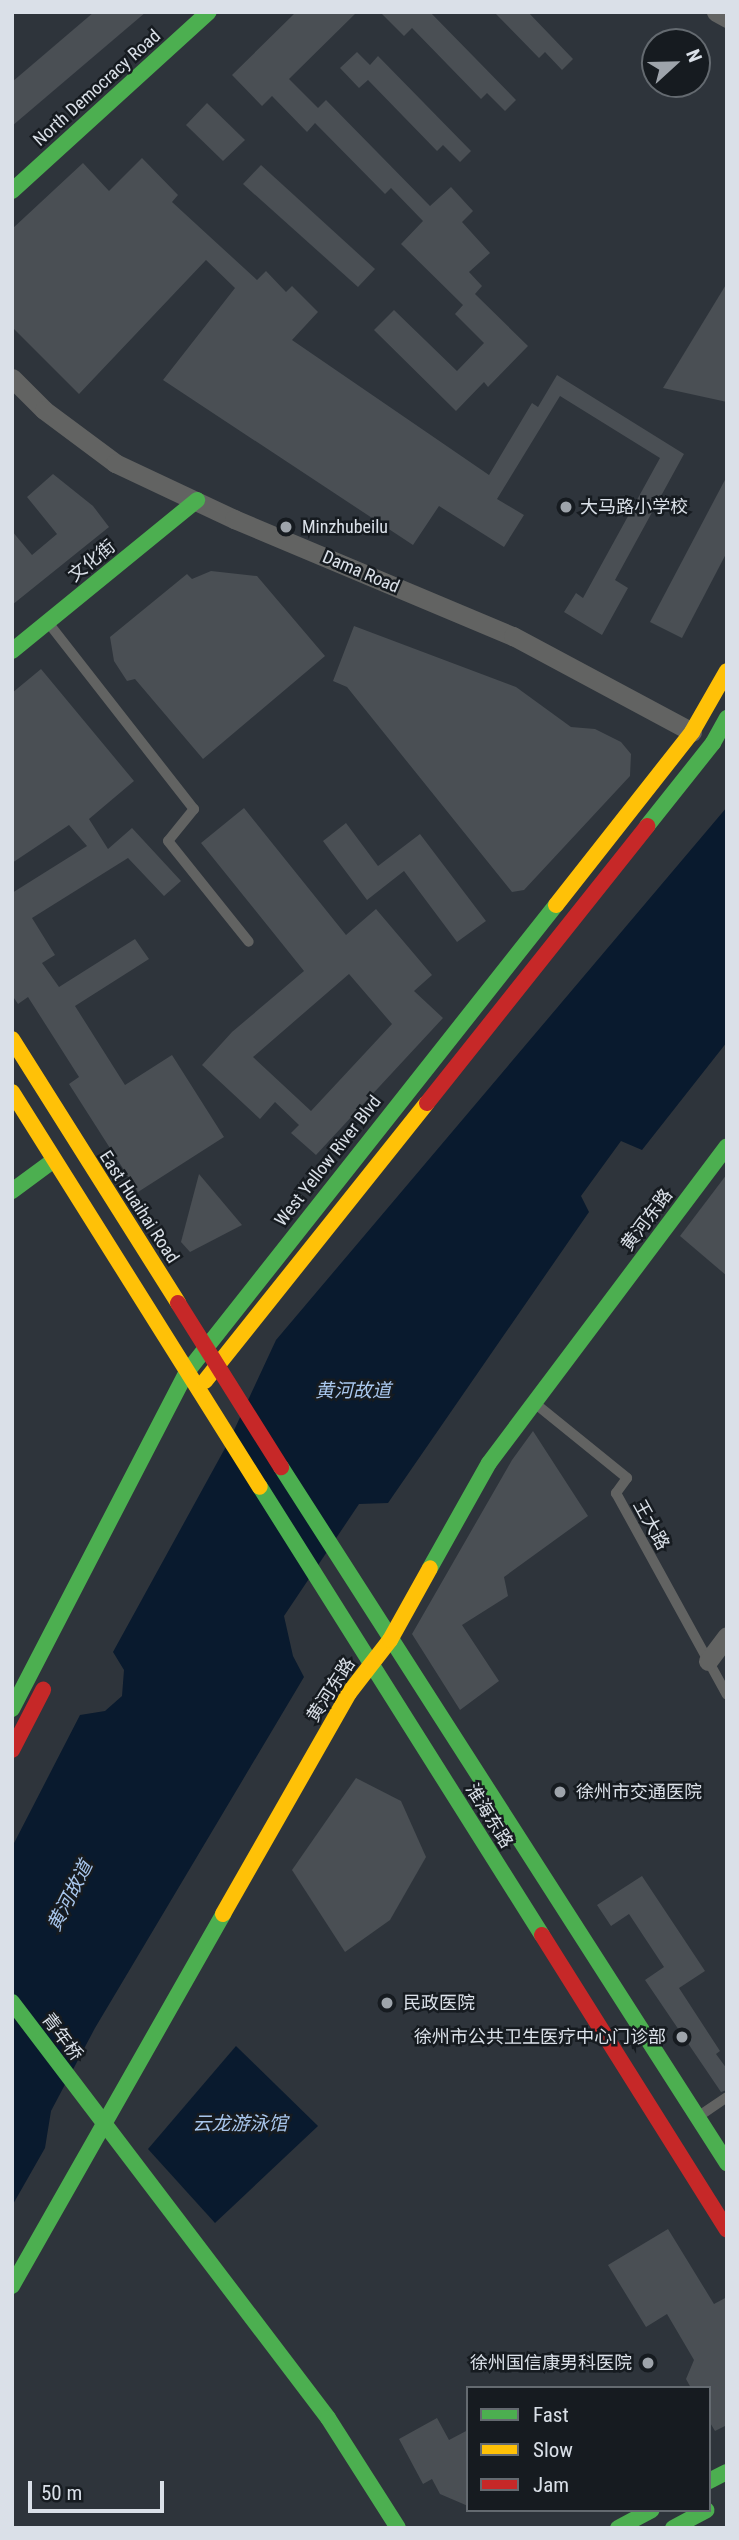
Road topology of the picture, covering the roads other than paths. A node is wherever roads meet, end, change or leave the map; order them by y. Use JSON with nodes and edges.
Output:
{"nodes":[{"id":1,"x":209,"y":12,"type":"edge"},
{"id":2,"x":716,"y":12,"type":"edge"},
{"id":3,"x":727,"y":18,"type":"edge"},
{"id":4,"x":12,"y":191,"type":"edge"},
{"id":5,"x":12,"y":378,"type":"edge"},
{"id":6,"x":197,"y":500,"type":"junction"},
{"id":7,"x":48,"y":622,"type":"junction"},
{"id":8,"x":12,"y":650,"type":"edge"},
{"id":9,"x":727,"y":671,"type":"edge"},
{"id":10,"x":727,"y":718,"type":"edge"},
{"id":11,"x":692,"y":732,"type":"junction"},
{"id":12,"x":720,"y":747,"type":"edge"},
{"id":13,"x":249,"y":942,"type":"dead end"},
{"id":14,"x":12,"y":1039,"type":"edge"},
{"id":15,"x":12,"y":1092,"type":"edge"},
{"id":16,"x":727,"y":1146,"type":"edge"},
{"id":17,"x":54,"y":1160,"type":"junction"},
{"id":18,"x":12,"y":1191,"type":"edge"},
{"id":19,"x":206,"y":1347,"type":"junction"},
{"id":20,"x":216,"y":1366,"type":"junction"},
{"id":21,"x":187,"y":1372,"type":"junction"},
{"id":22,"x":234,"y":1395,"type":"joint"},
{"id":23,"x":195,"y":1398,"type":"junction"},
{"id":24,"x":534,"y":1402,"type":"junction"},
{"id":25,"x":727,"y":1636,"type":"edge"},
{"id":26,"x":390,"y":1640,"type":"junction"},
{"id":27,"x":708,"y":1661,"type":"junction"},
{"id":28,"x":371,"y":1664,"type":"junction"},
{"id":29,"x":51,"y":1676,"type":"dead end"},
{"id":30,"x":727,"y":1695,"type":"edge"},
{"id":31,"x":12,"y":1709,"type":"edge"},
{"id":32,"x":12,"y":1750,"type":"edge"},
{"id":33,"x":12,"y":2002,"type":"edge"},
{"id":34,"x":727,"y":2097,"type":"edge"},
{"id":35,"x":698,"y":2117,"type":"junction"},
{"id":36,"x":103,"y":2122,"type":"junction"},
{"id":37,"x":727,"y":2162,"type":"edge"},
{"id":38,"x":727,"y":2230,"type":"edge"},
{"id":39,"x":12,"y":2286,"type":"edge"},
{"id":40,"x":727,"y":2472,"type":"edge"},
{"id":41,"x":711,"y":2480,"type":"edge"},
{"id":42,"x":727,"y":2500,"type":"edge"},
{"id":43,"x":711,"y":2508,"type":"edge"},
{"id":44,"x":648,"y":2512,"type":"edge"},
{"id":45,"x":704,"y":2512,"type":"edge"},
{"id":46,"x":398,"y":2528,"type":"edge"},
{"id":47,"x":618,"y":2528,"type":"edge"},
{"id":48,"x":673,"y":2528,"type":"edge"}],
"edges":[{"from":1,"to":4,"type":"main road","name":"North Democracy Road"},
{"from":2,"to":3,"type":"street"},
{"from":5,"to":6,"type":"street","name":"Dama Road"},
{"from":6,"to":7,"type":"main road","name":"文化街"},
{"from":6,"to":11,"type":"street","name":"Dama Road"},
{"from":7,"to":8,"type":"main road","name":"文化街"},
{"from":7,"to":13,"type":"lane"},
{"from":9,"to":11,"type":"main road","name":"West Yellow River Blvd"},
{"from":10,"to":12,"type":"main road"},
{"from":11,"to":12,"type":"main road","name":"Dama Road"},
{"from":11,"to":19,"type":"main road","name":"West Yellow River Blvd"},
{"from":12,"to":20,"type":"main road"},
{"from":14,"to":19,"type":"main road","name":"East Huaihai Road"},
{"from":15,"to":17,"type":"main road"},
{"from":16,"to":24,"type":"main road","name":"黄河东路"},
{"from":17,"to":18,"type":"main road"},
{"from":17,"to":21,"type":"main road"},
{"from":19,"to":20,"type":"main road","name":"East Huaihai Road"},
{"from":19,"to":21,"type":"main road","name":"West Yellow River Blvd"},
{"from":20,"to":22,"type":"main road","name":"East Huaihai Road"},
{"from":20,"to":23,"type":"main road"},
{"from":21,"to":23,"type":"main road"},
{"from":21,"to":31,"type":"main road","name":"West Yellow River Blvd"},
{"from":22,"to":26,"type":"main road","name":"淮海东路"},
{"from":23,"to":28,"type":"main road","name":"淮海东路"},
{"from":24,"to":26,"type":"main road","name":"黄河东路"},
{"from":24,"to":27,"type":"lane","name":"王大路"},
{"from":25,"to":27,"type":"street"},
{"from":26,"to":28,"type":"main road","name":"黄河东路"},
{"from":26,"to":35,"type":"main road","name":"淮海东路"},
{"from":27,"to":30,"type":"lane","name":"王大路"},
{"from":28,"to":36,"type":"main road","name":"黄河东路"},
{"from":28,"to":38,"type":"main road","name":"淮海东路"},
{"from":29,"to":32,"type":"main road"},
{"from":33,"to":36,"type":"main road","name":"青年桥"},
{"from":34,"to":35,"type":"lane"},
{"from":35,"to":37,"type":"main road","name":"淮海东路"},
{"from":36,"to":39,"type":"main road","name":"黄河东路"},
{"from":36,"to":46,"type":"main road","name":"青年桥"},
{"from":40,"to":41,"type":"main road"},
{"from":42,"to":43,"type":"main road"},
{"from":44,"to":47,"type":"main road"},
{"from":45,"to":48,"type":"main road"}]}
